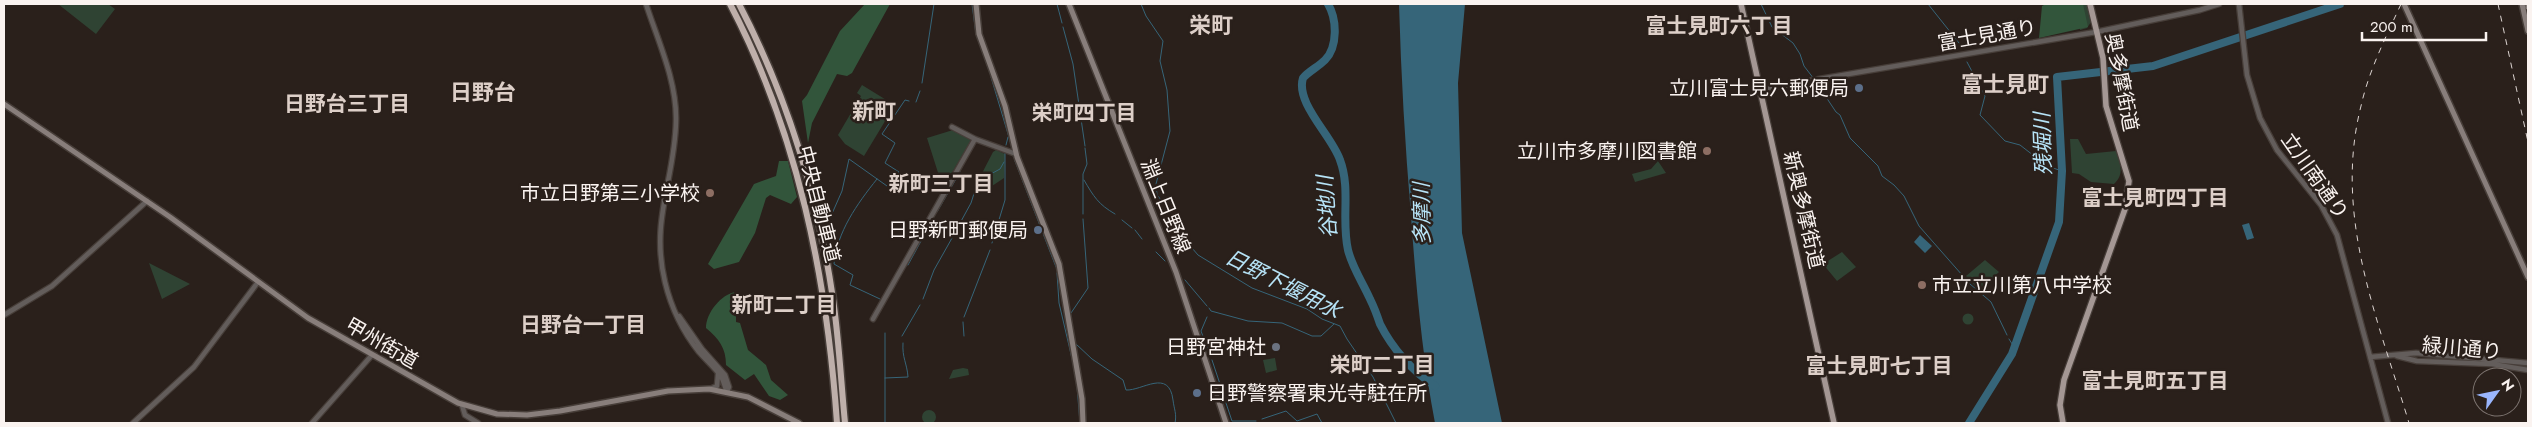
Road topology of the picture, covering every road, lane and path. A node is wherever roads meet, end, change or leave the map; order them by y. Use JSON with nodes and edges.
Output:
{"nodes":[{"id":1,"x":646,"y":4,"type":"edge"},
{"id":2,"x":730,"y":4,"type":"edge"},
{"id":3,"x":739,"y":4,"type":"edge"},
{"id":4,"x":976,"y":4,"type":"edge"},
{"id":5,"x":1069,"y":4,"type":"edge"},
{"id":6,"x":1742,"y":4,"type":"edge"},
{"id":7,"x":2090,"y":4,"type":"edge"},
{"id":8,"x":2219,"y":4,"type":"edge"},
{"id":9,"x":2239,"y":4,"type":"edge"},
{"id":10,"x":2404,"y":4,"type":"edge"},
{"id":11,"x":2522,"y":4,"type":"edge"},
{"id":12,"x":2528,"y":31,"type":"edge"},
{"id":13,"x":2096,"y":32,"type":"junction"},
{"id":14,"x":1760,"y":89,"type":"junction"},
{"id":15,"x":4,"y":104,"type":"edge"},
{"id":16,"x":952,"y":127,"type":"dead end"},
{"id":17,"x":975,"y":139,"type":"junction"},
{"id":18,"x":1016,"y":154,"type":"junction"},
{"id":19,"x":147,"y":202,"type":"junction"},
{"id":20,"x":2528,"y":277,"type":"edge"},
{"id":21,"x":258,"y":282,"type":"junction"},
{"id":22,"x":4,"y":315,"type":"edge"},
{"id":23,"x":678,"y":315,"type":"junction"},
{"id":24,"x":873,"y":319,"type":"dead end"},
{"id":25,"x":372,"y":355,"type":"junction"},
{"id":26,"x":2393,"y":355,"type":"junction"},
{"id":27,"x":2370,"y":357,"type":"junction"},
{"id":28,"x":2528,"y":362,"type":"edge"},
{"id":29,"x":716,"y":370,"type":"junction"},
{"id":30,"x":2528,"y":370,"type":"edge"},
{"id":31,"x":709,"y":389,"type":"junction"},
{"id":32,"x":727,"y":392,"type":"junction"},
{"id":33,"x":462,"y":405,"type":"junction"},
{"id":34,"x":133,"y":423,"type":"edge"},
{"id":35,"x":312,"y":423,"type":"edge"},
{"id":36,"x":478,"y":423,"type":"edge"},
{"id":37,"x":799,"y":423,"type":"edge"},
{"id":38,"x":837,"y":423,"type":"edge"},
{"id":39,"x":845,"y":423,"type":"edge"},
{"id":40,"x":1083,"y":423,"type":"edge"},
{"id":41,"x":1226,"y":423,"type":"edge"},
{"id":42,"x":1834,"y":423,"type":"edge"},
{"id":43,"x":2063,"y":423,"type":"edge"},
{"id":44,"x":2388,"y":423,"type":"edge"}],
"edges":[{"from":1,"to":23,"type":"street"},
{"from":2,"to":38,"type":"highway","name":"中央自動車道"},
{"from":3,"to":39,"type":"highway","name":"中央自動車道"},
{"from":4,"to":18,"type":"main road"},
{"from":5,"to":41,"type":"main road","name":"淵上日野線"},
{"from":6,"to":14,"type":"main road","name":"新奥多摩街道"},
{"from":7,"to":13,"type":"main road","name":"奥多摩街道"},
{"from":8,"to":13,"type":"street","name":"富士見通り"},
{"from":9,"to":27,"type":"street","name":"立川南通り"},
{"from":10,"to":20,"type":"main road"},
{"from":11,"to":12,"type":"main road"},
{"from":13,"to":14,"type":"street","name":"富士見通り"},
{"from":13,"to":43,"type":"main road","name":"奥多摩街道"},
{"from":14,"to":42,"type":"main road","name":"新奥多摩街道"},
{"from":15,"to":19,"type":"main road","name":"甲州街道"},
{"from":16,"to":17,"type":"street"},
{"from":17,"to":18,"type":"street"},
{"from":17,"to":24,"type":"street"},
{"from":18,"to":40,"type":"main road"},
{"from":19,"to":21,"type":"main road","name":"甲州街道"},
{"from":19,"to":22,"type":"street"},
{"from":21,"to":25,"type":"main road","name":"甲州街道"},
{"from":21,"to":34,"type":"street"},
{"from":23,"to":29,"type":"street"},
{"from":23,"to":32,"type":"street"},
{"from":25,"to":33,"type":"main road","name":"甲州街道"},
{"from":25,"to":35,"type":"street"},
{"from":26,"to":27,"type":"street","name":"緑川通り"},
{"from":26,"to":28,"type":"street","name":"緑川通り"},
{"from":26,"to":30,"type":"street","name":"緑川通り"},
{"from":27,"to":44,"type":"street","name":"立川南通り"},
{"from":29,"to":31,"type":"street"},
{"from":29,"to":32,"type":"street"},
{"from":31,"to":32,"type":"main road","name":"甲州街道"},
{"from":31,"to":33,"type":"main road","name":"甲州街道"},
{"from":32,"to":37,"type":"main road","name":"甲州街道"},
{"from":33,"to":36,"type":"street"}]}
